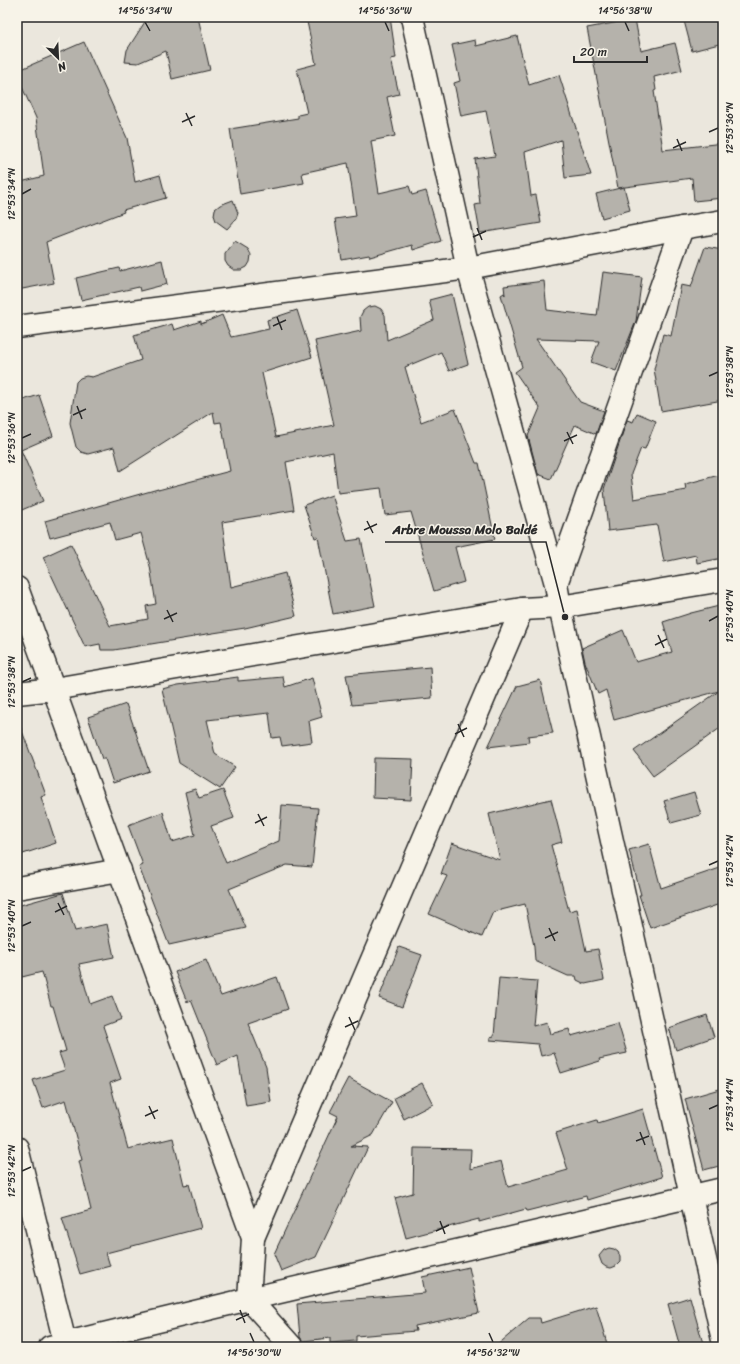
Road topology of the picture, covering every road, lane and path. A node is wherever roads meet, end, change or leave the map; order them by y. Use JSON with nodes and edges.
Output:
{"nodes":[{"id":1,"x":412,"y":17,"type":"edge"},
{"id":2,"x":723,"y":222,"type":"edge"},
{"id":3,"x":682,"y":228,"type":"junction"},
{"id":4,"x":468,"y":268,"type":"junction"},
{"id":5,"x":17,"y":327,"type":"edge"},
{"id":6,"x":723,"y":580,"type":"edge"},
{"id":7,"x":556,"y":584,"type":"junction"},
{"id":8,"x":17,"y":588,"type":"edge"},
{"id":9,"x":560,"y":607,"type":"junction"},
{"id":10,"x":522,"y":609,"type":"junction"},
{"id":11,"x":54,"y":688,"type":"junction"},
{"id":12,"x":17,"y":693,"type":"edge"},
{"id":13,"x":120,"y":870,"type":"junction"},
{"id":14,"x":17,"y":888,"type":"edge"},
{"id":15,"x":17,"y":1148,"type":"edge"},
{"id":16,"x":723,"y":1188,"type":"edge"},
{"id":17,"x":690,"y":1196,"type":"junction"},
{"id":18,"x":253,"y":1238,"type":"junction"},
{"id":19,"x":249,"y":1299,"type":"junction"},
{"id":20,"x":723,"y":1340,"type":"edge"},
{"id":21,"x":60,"y":1346,"type":"edge"},
{"id":22,"x":292,"y":1347,"type":"edge"}],
"edges":[{"from":1,"to":4,"type":"street"},
{"from":2,"to":3,"type":"street"},
{"from":3,"to":4,"type":"street"},
{"from":3,"to":7,"type":"street"},
{"from":4,"to":5,"type":"street"},
{"from":4,"to":7,"type":"street"},
{"from":6,"to":9,"type":"street"},
{"from":7,"to":9,"type":"street"},
{"from":8,"to":11,"type":"street"},
{"from":9,"to":10,"type":"street"},
{"from":9,"to":17,"type":"street"},
{"from":10,"to":11,"type":"street"},
{"from":10,"to":18,"type":"street"},
{"from":11,"to":12,"type":"street"},
{"from":11,"to":13,"type":"street"},
{"from":13,"to":14,"type":"street"},
{"from":13,"to":18,"type":"street"},
{"from":15,"to":21,"type":"street"},
{"from":16,"to":17,"type":"street"},
{"from":17,"to":19,"type":"street"},
{"from":17,"to":20,"type":"street"},
{"from":18,"to":19,"type":"street"},
{"from":19,"to":21,"type":"street"},
{"from":19,"to":22,"type":"street"}]}
